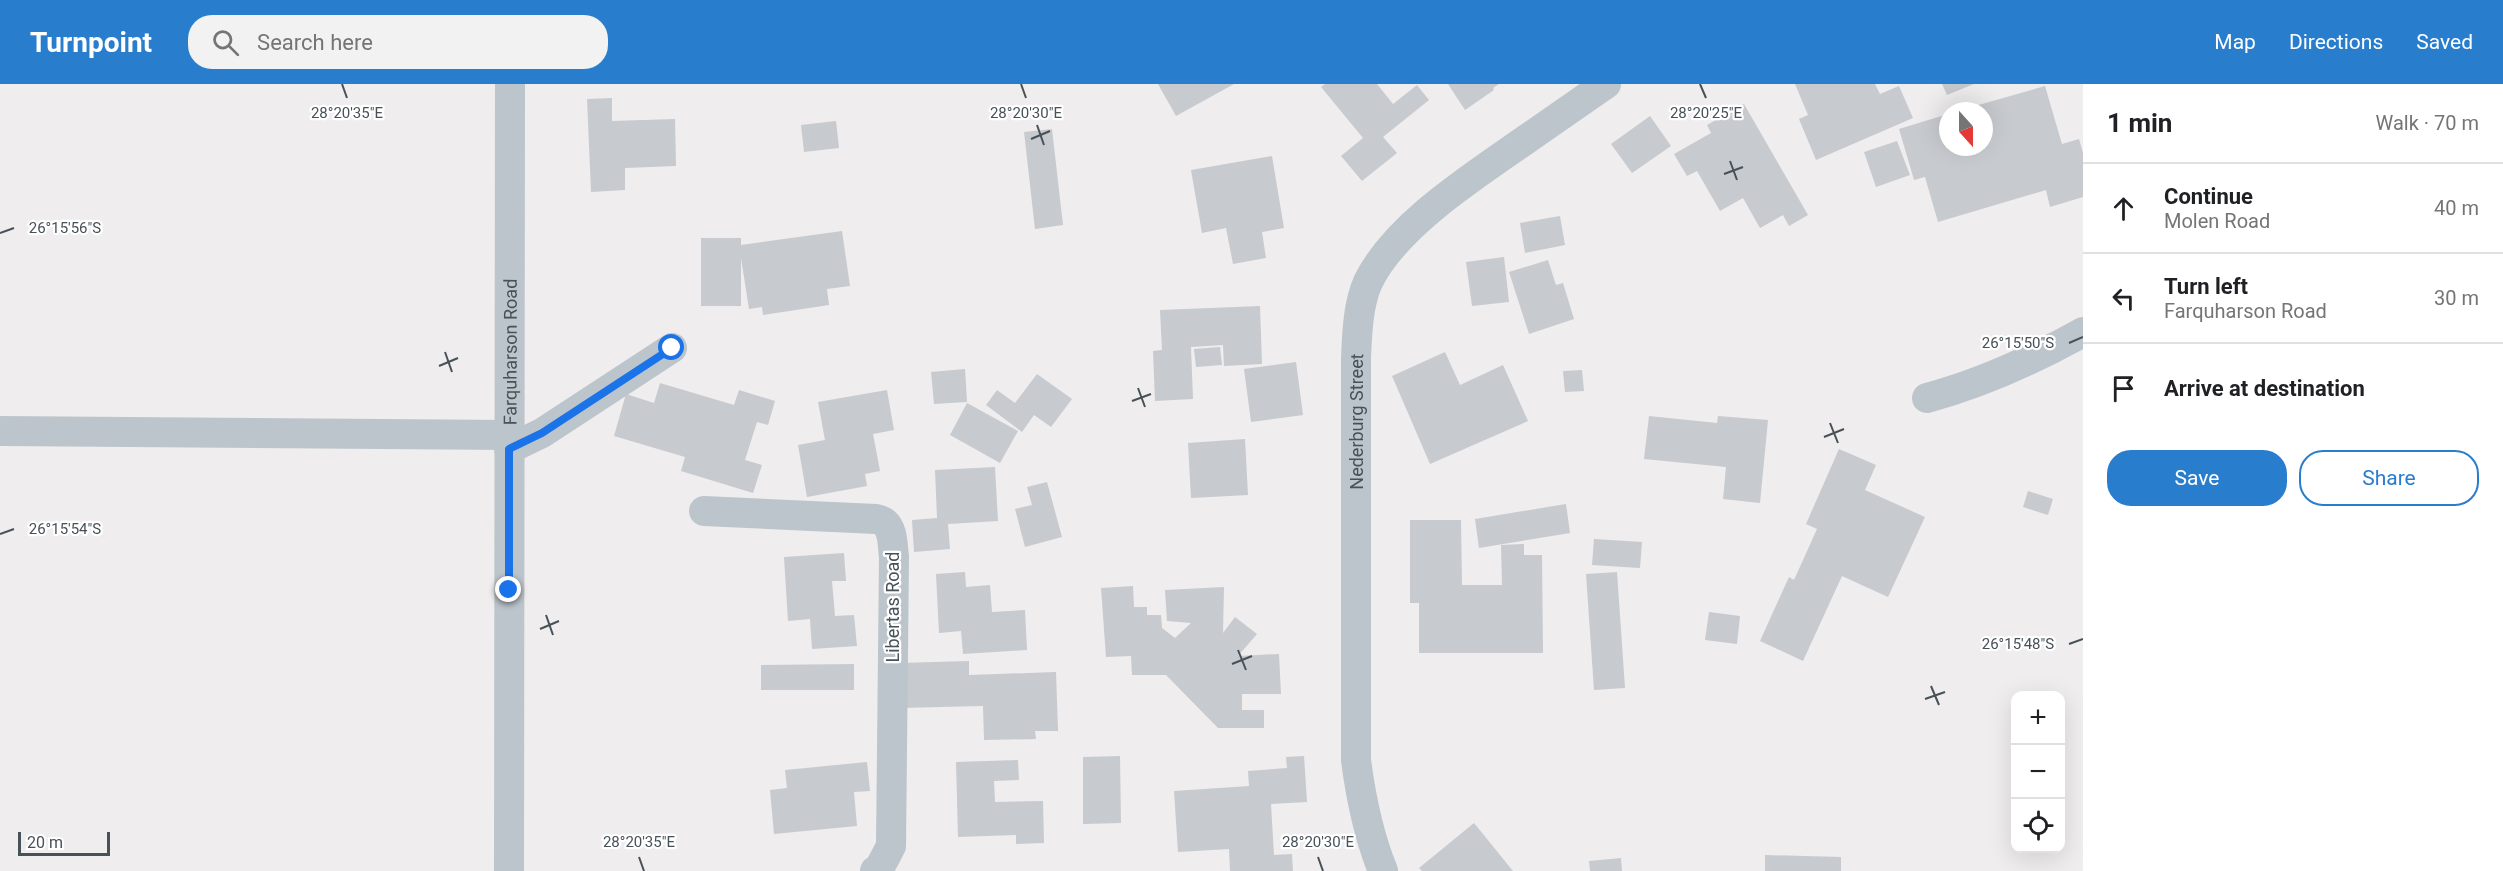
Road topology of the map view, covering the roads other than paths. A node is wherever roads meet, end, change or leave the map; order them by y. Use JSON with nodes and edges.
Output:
{"nodes":[{"id":1,"x":510,"y":84,"type":"edge"},
{"id":2,"x":1606,"y":84,"type":"edge"},
{"id":3,"x":2083,"y":332,"type":"edge"},
{"id":4,"x":672,"y":348,"type":"dead end"},
{"id":5,"x":1927,"y":398,"type":"dead end"},
{"id":6,"x":0,"y":430,"type":"edge"},
{"id":7,"x":509,"y":442,"type":"junction"},
{"id":8,"x":704,"y":511,"type":"dead end"},
{"id":9,"x":509,"y":871,"type":"edge"},
{"id":10,"x":875,"y":871,"type":"edge"},
{"id":11,"x":1383,"y":871,"type":"edge"}],
"edges":[{"from":1,"to":7,"type":"street","name":"Farquharson Road"},
{"from":2,"to":11,"type":"street","name":"Nederburg Street"},
{"from":3,"to":5,"type":"street"},
{"from":4,"to":7,"type":"street"},
{"from":6,"to":7,"type":"street"},
{"from":7,"to":9,"type":"street","name":"Farquharson Road"},
{"from":8,"to":10,"type":"street","name":"Libertas Road"}]}
